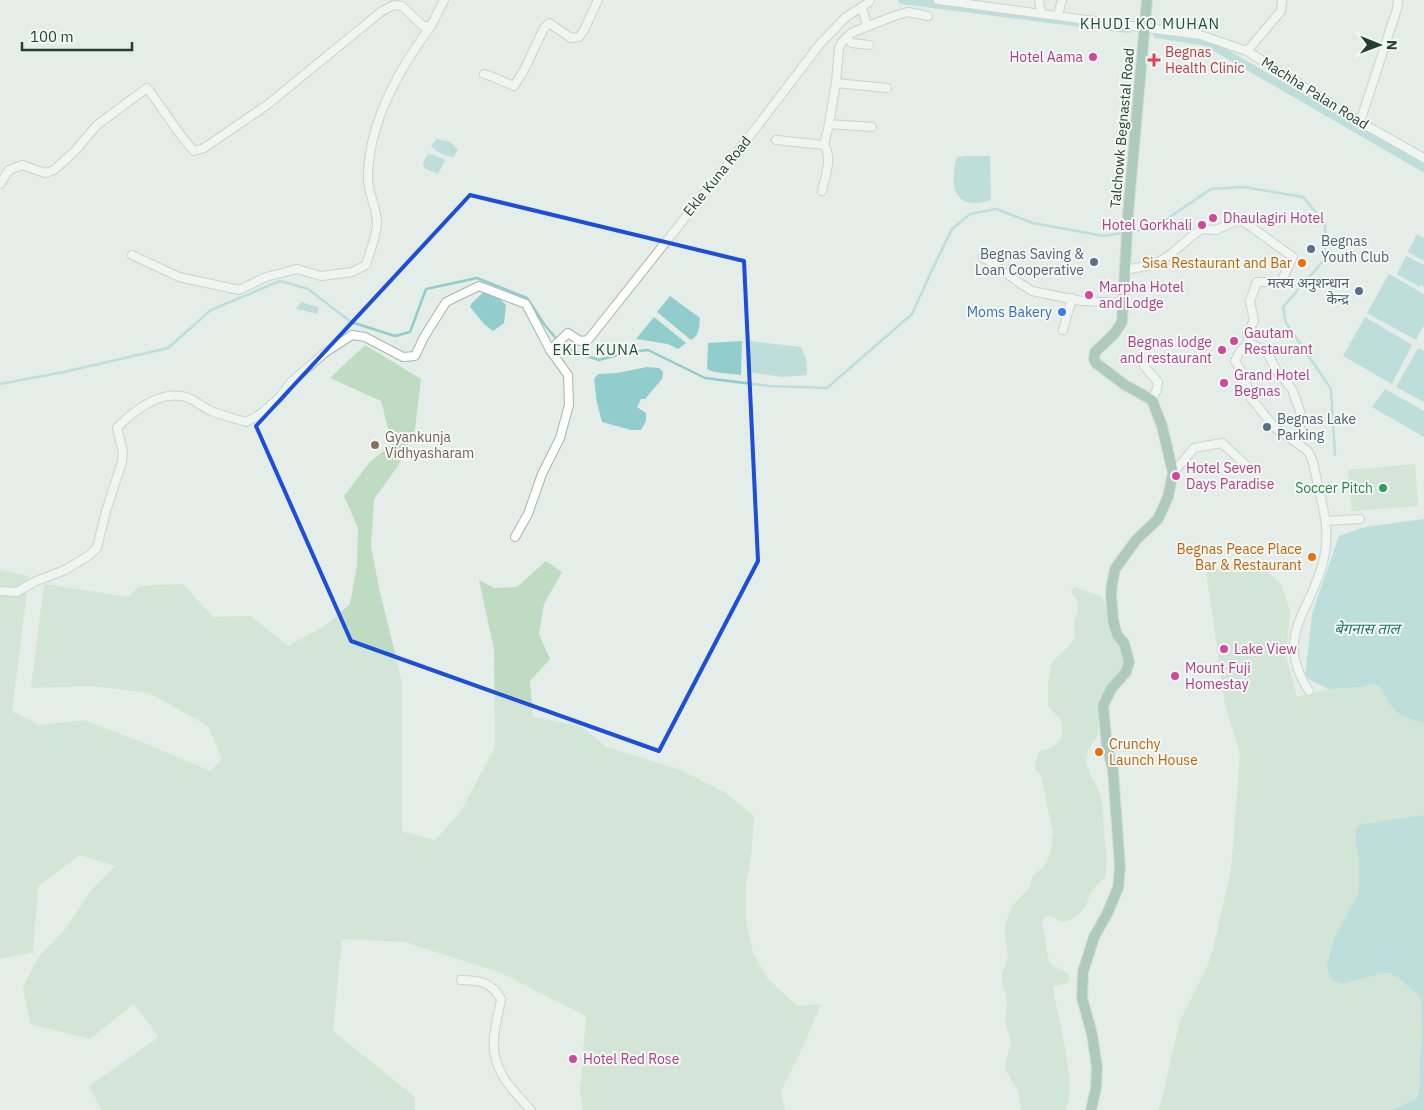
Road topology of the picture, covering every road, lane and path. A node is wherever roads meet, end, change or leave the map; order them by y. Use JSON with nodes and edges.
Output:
{"nodes":[{"id":1,"x":444,"y":0,"type":"edge"},
{"id":2,"x":598,"y":0,"type":"edge"},
{"id":3,"x":938,"y":0,"type":"edge"},
{"id":4,"x":1039,"y":0,"type":"edge"},
{"id":5,"x":1062,"y":0,"type":"edge"},
{"id":6,"x":1147,"y":0,"type":"edge"},
{"id":7,"x":1282,"y":0,"type":"edge"},
{"id":8,"x":1398,"y":0,"type":"edge"},
{"id":9,"x":867,"y":3,"type":"edge"},
{"id":10,"x":1041,"y":14,"type":"junction"},
{"id":11,"x":1058,"y":15,"type":"junction"},
{"id":12,"x":928,"y":16,"type":"dead end"},
{"id":13,"x":431,"y":26,"type":"junction"},
{"id":14,"x":867,"y":26,"type":"junction"},
{"id":15,"x":1144,"y":28,"type":"junction"},
{"id":16,"x":846,"y":38,"type":"junction"},
{"id":17,"x":869,"y":45,"type":"dead end"},
{"id":18,"x":1247,"y":51,"type":"junction"},
{"id":19,"x":484,"y":74,"type":"dead end"},
{"id":20,"x":836,"y":83,"type":"junction"},
{"id":21,"x":887,"y":88,"type":"dead end"},
{"id":22,"x":1360,"y":122,"type":"junction"},
{"id":23,"x":829,"y":124,"type":"junction"},
{"id":24,"x":872,"y":127,"type":"dead end"},
{"id":25,"x":776,"y":140,"type":"dead end"},
{"id":26,"x":824,"y":145,"type":"junction"},
{"id":27,"x":1424,"y":158,"type":"edge"},
{"id":28,"x":0,"y":184,"type":"edge"},
{"id":29,"x":822,"y":191,"type":"dead end"},
{"id":30,"x":132,"y":255,"type":"dead end"},
{"id":31,"x":983,"y":257,"type":"dead end"},
{"id":32,"x":1125,"y":270,"type":"junction"},
{"id":33,"x":1072,"y":298,"type":"junction"},
{"id":34,"x":1123,"y":303,"type":"junction"},
{"id":35,"x":1063,"y":330,"type":"dead end"},
{"id":36,"x":1249,"y":344,"type":"junction"},
{"id":37,"x":550,"y":350,"type":"junction"},
{"id":38,"x":1144,"y":366,"type":"dead end"},
{"id":39,"x":1152,"y":400,"type":"junction"},
{"id":40,"x":1297,"y":443,"type":"junction"},
{"id":41,"x":1247,"y":466,"type":"dead end"},
{"id":42,"x":1173,"y":473,"type":"junction"},
{"id":43,"x":1360,"y":519,"type":"dead end"},
{"id":44,"x":1326,"y":521,"type":"junction"},
{"id":45,"x":515,"y":537,"type":"dead end"},
{"id":46,"x":0,"y":591,"type":"edge"},
{"id":47,"x":1309,"y":691,"type":"dead end"},
{"id":48,"x":461,"y":980,"type":"dead end"},
{"id":49,"x":532,"y":1110,"type":"edge"},
{"id":50,"x":1091,"y":1110,"type":"edge"}],
"edges":[{"from":1,"to":13,"type":"street"},
{"from":2,"to":19,"type":"street"},
{"from":3,"to":10,"type":"street","name":"Machha Palan Road"},
{"from":4,"to":10,"type":"street"},
{"from":5,"to":11,"type":"street"},
{"from":6,"to":15,"type":"main road","name":"Talchowk Begnastal Road"},
{"from":7,"to":18,"type":"street"},
{"from":8,"to":22,"type":"street"},
{"from":9,"to":14,"type":"street"},
{"from":9,"to":37,"type":"street","name":"Ekle Kuna Road"},
{"from":10,"to":11,"type":"street","name":"Machha Palan Road"},
{"from":11,"to":15,"type":"street","name":"Machha Palan Road"},
{"from":12,"to":14,"type":"street"},
{"from":13,"to":28,"type":"street"},
{"from":13,"to":30,"type":"street"},
{"from":14,"to":16,"type":"street"},
{"from":15,"to":18,"type":"street","name":"Machha Palan Road"},
{"from":15,"to":32,"type":"main road","name":"Talchowk Begnastal Road"},
{"from":16,"to":17,"type":"street"},
{"from":16,"to":20,"type":"street"},
{"from":18,"to":22,"type":"street","name":"Machha Palan Road"},
{"from":20,"to":21,"type":"street"},
{"from":20,"to":23,"type":"street"},
{"from":22,"to":27,"type":"street","name":"Machha Palan Road"},
{"from":23,"to":24,"type":"street"},
{"from":23,"to":26,"type":"street"},
{"from":25,"to":26,"type":"street"},
{"from":26,"to":29,"type":"street"},
{"from":31,"to":33,"type":"street"},
{"from":32,"to":34,"type":"main road","name":"Talchowk Begnastal Road"},
{"from":32,"to":36,"type":"street"},
{"from":33,"to":34,"type":"street"},
{"from":33,"to":35,"type":"street"},
{"from":34,"to":39,"type":"main road","name":"Talchowk Begnastal Road"},
{"from":36,"to":40,"type":"street"},
{"from":36,"to":40,"type":"street"},
{"from":37,"to":45,"type":"street"},
{"from":37,"to":46,"type":"street"},
{"from":38,"to":39,"type":"street"},
{"from":39,"to":42,"type":"main road"},
{"from":40,"to":44,"type":"street"},
{"from":41,"to":42,"type":"street"},
{"from":42,"to":50,"type":"main road"},
{"from":43,"to":44,"type":"street"},
{"from":44,"to":47,"type":"street"},
{"from":48,"to":49,"type":"street"}]}
